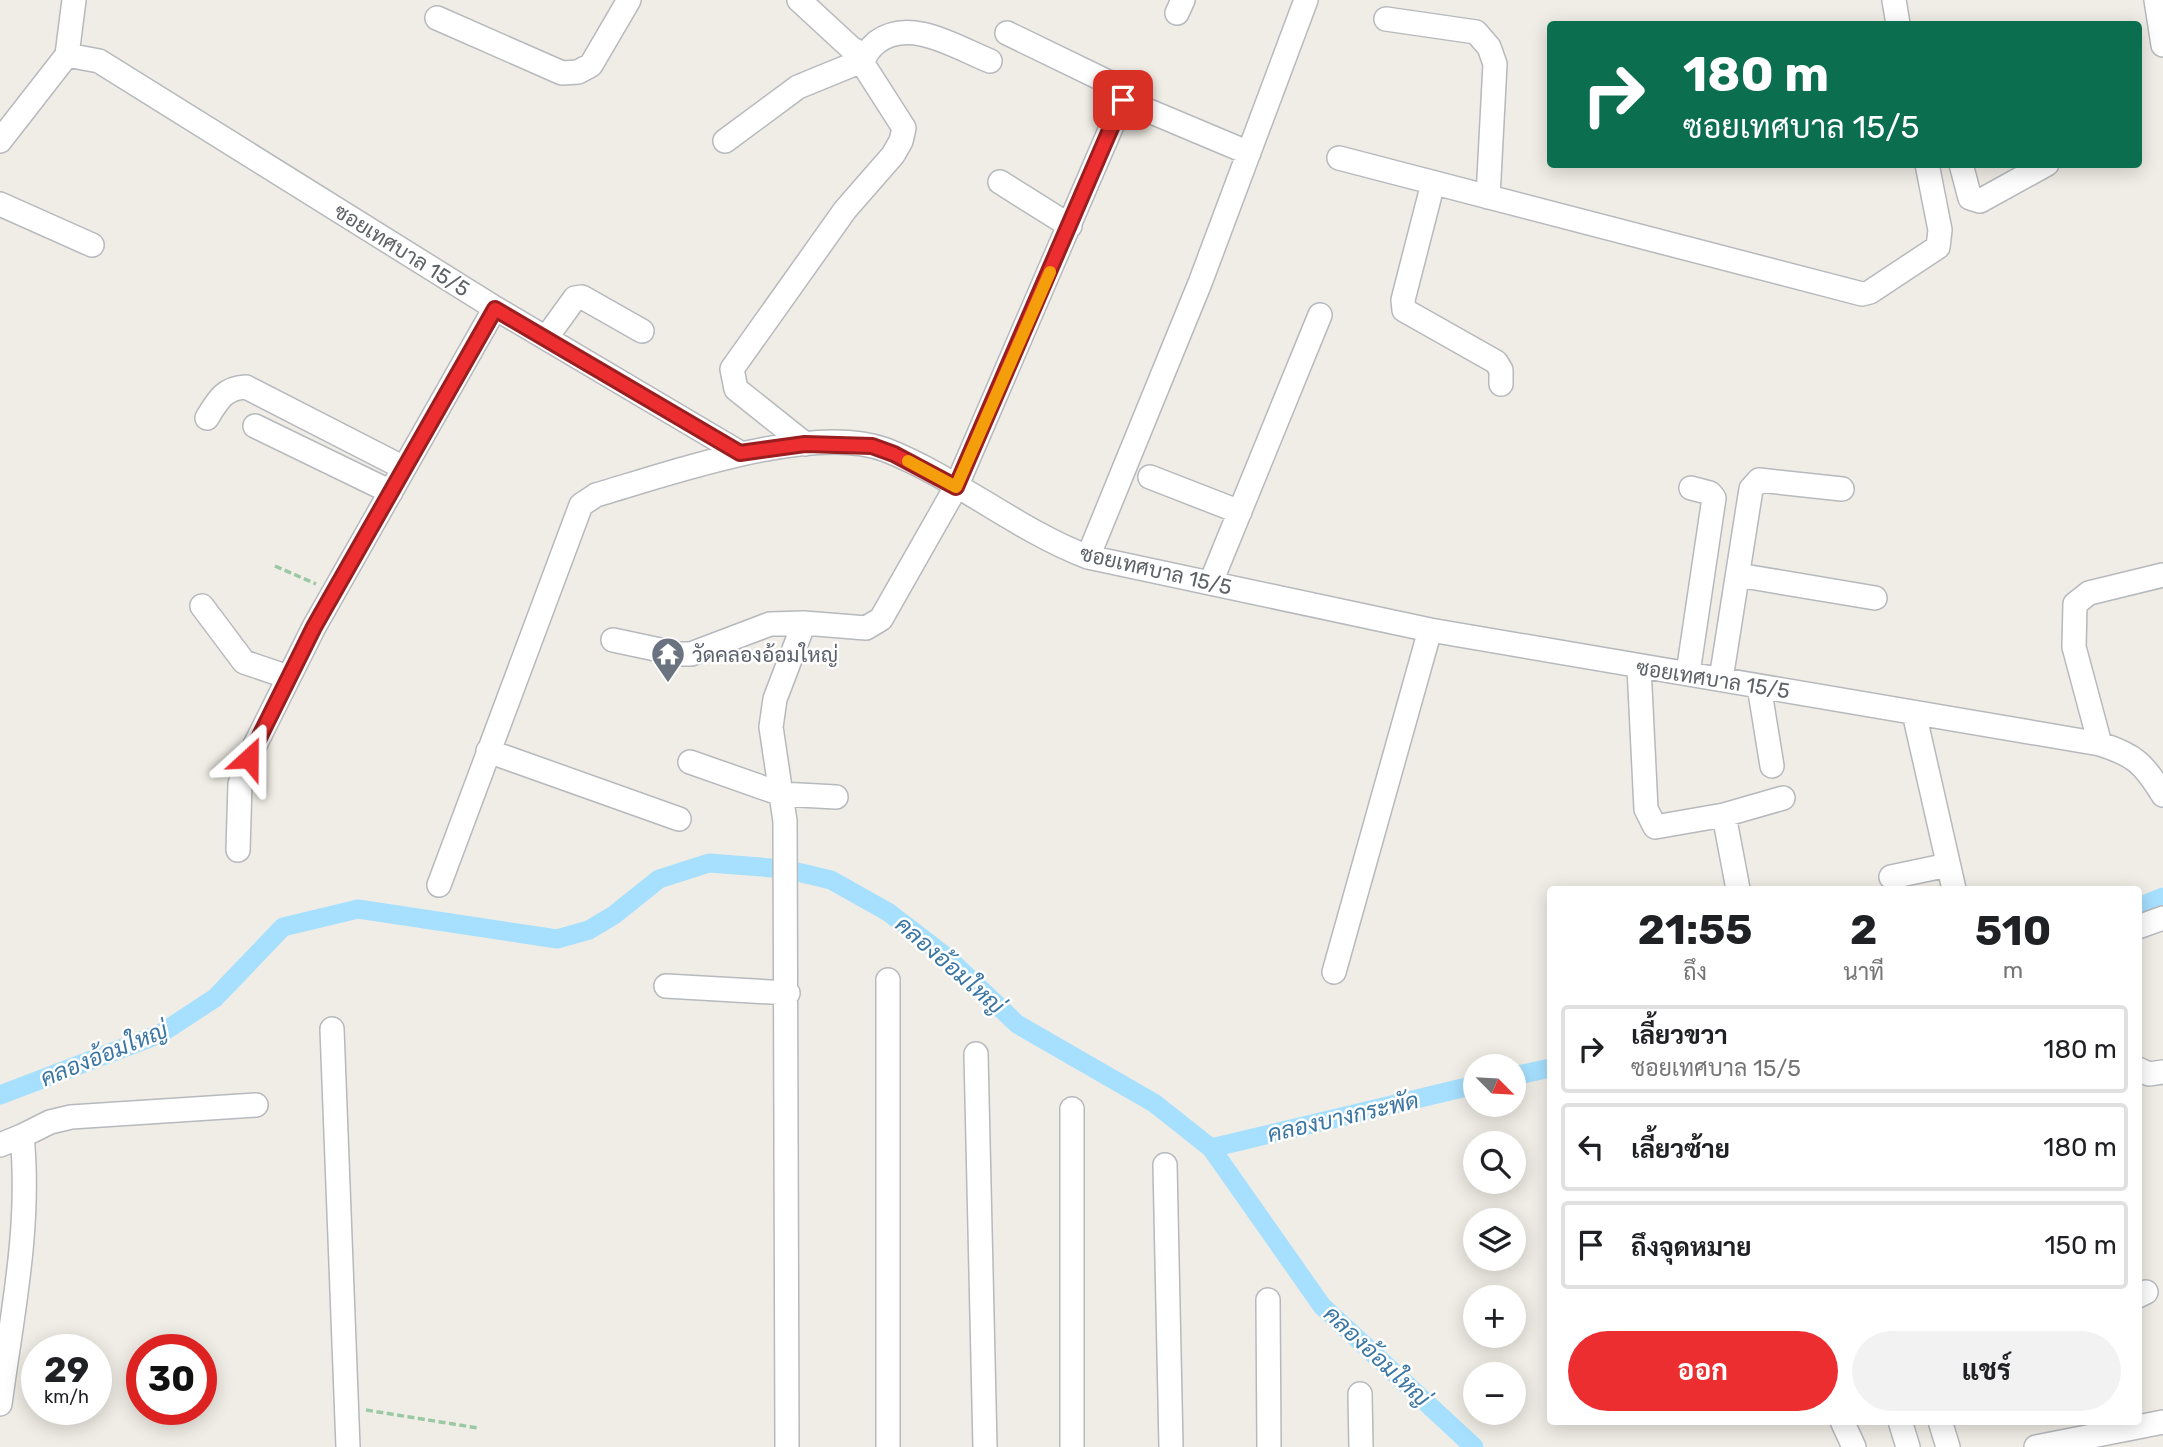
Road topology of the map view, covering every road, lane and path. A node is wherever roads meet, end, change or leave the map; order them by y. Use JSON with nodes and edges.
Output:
{"nodes":[{"id":1,"x":74,"y":0,"type":"edge"},
{"id":2,"x":629,"y":0,"type":"edge"},
{"id":3,"x":799,"y":0,"type":"edge"},
{"id":4,"x":1306,"y":0,"type":"edge"},
{"id":5,"x":1894,"y":0,"type":"edge"},
{"id":6,"x":2156,"y":0,"type":"edge"},
{"id":7,"x":437,"y":18,"type":"dead end"},
{"id":8,"x":1386,"y":19,"type":"dead end"},
{"id":9,"x":1898,"y":21,"type":"edge"},
{"id":10,"x":1007,"y":33,"type":"dead end"},
{"id":11,"x":2163,"y":46,"type":"edge"},
{"id":12,"x":67,"y":55,"type":"junction"},
{"id":13,"x":864,"y":58,"type":"junction"},
{"id":14,"x":990,"y":61,"type":"dead end"},
{"id":15,"x":1123,"y":100,"type":"junction"},
{"id":16,"x":0,"y":141,"type":"edge"},
{"id":17,"x":726,"y":141,"type":"dead end"},
{"id":18,"x":1249,"y":153,"type":"junction"},
{"id":19,"x":1339,"y":158,"type":"dead end"},
{"id":20,"x":1928,"y":168,"type":"edge"},
{"id":21,"x":1962,"y":168,"type":"edge"},
{"id":22,"x":2040,"y":168,"type":"edge"},
{"id":23,"x":1000,"y":182,"type":"dead end"},
{"id":24,"x":1433,"y":183,"type":"junction"},
{"id":25,"x":1488,"y":197,"type":"junction"},
{"id":26,"x":0,"y":204,"type":"edge"},
{"id":27,"x":1070,"y":226,"type":"junction"},
{"id":28,"x":92,"y":245,"type":"dead end"},
{"id":29,"x":495,"y":309,"type":"junction"},
{"id":30,"x":1320,"y":316,"type":"dead end"},
{"id":31,"x":642,"y":331,"type":"dead end"},
{"id":32,"x":546,"y":338,"type":"junction"},
{"id":33,"x":1501,"y":384,"type":"dead end"},
{"id":34,"x":207,"y":418,"type":"dead end"},
{"id":35,"x":255,"y":426,"type":"dead end"},
{"id":36,"x":805,"y":444,"type":"junction"},
{"id":37,"x":740,"y":453,"type":"junction"},
{"id":38,"x":404,"y":468,"type":"junction"},
{"id":39,"x":1150,"y":477,"type":"dead end"},
{"id":40,"x":956,"y":487,"type":"junction"},
{"id":41,"x":1691,"y":488,"type":"dead end"},
{"id":42,"x":1842,"y":489,"type":"dead end"},
{"id":43,"x":391,"y":492,"type":"junction"},
{"id":44,"x":1240,"y":512,"type":"junction"},
{"id":45,"x":1088,"y":557,"type":"junction"},
{"id":46,"x":275,"y":566,"type":"dead end"},
{"id":47,"x":1738,"y":575,"type":"junction"},
{"id":48,"x":2163,"y":575,"type":"edge"},
{"id":49,"x":1211,"y":583,"type":"junction"},
{"id":50,"x":334,"y":591,"type":"junction"},
{"id":51,"x":1875,"y":598,"type":"dead end"},
{"id":52,"x":202,"y":606,"type":"dead end"},
{"id":53,"x":804,"y":623,"type":"junction"},
{"id":54,"x":1430,"y":630,"type":"junction"},
{"id":55,"x":613,"y":640,"type":"dead end"},
{"id":56,"x":1639,"y":667,"type":"junction"},
{"id":57,"x":1688,"y":673,"type":"junction"},
{"id":58,"x":288,"y":677,"type":"junction"},
{"id":59,"x":1721,"y":679,"type":"junction"},
{"id":60,"x":1759,"y":686,"type":"junction"},
{"id":61,"x":1914,"y":713,"type":"junction"},
{"id":62,"x":2100,"y":744,"type":"junction"},
{"id":63,"x":488,"y":751,"type":"junction"},
{"id":64,"x":690,"y":762,"type":"dead end"},
{"id":65,"x":1772,"y":766,"type":"dead end"},
{"id":66,"x":781,"y":794,"type":"junction"},
{"id":67,"x":2163,"y":795,"type":"edge"},
{"id":68,"x":836,"y":797,"type":"dead end"},
{"id":69,"x":1783,"y":798,"type":"dead end"},
{"id":70,"x":1724,"y":815,"type":"junction"},
{"id":71,"x":679,"y":819,"type":"dead end"},
{"id":72,"x":238,"y":850,"type":"dead end"},
{"id":73,"x":1948,"y":865,"type":"junction"},
{"id":74,"x":1891,"y":877,"type":"dead end"},
{"id":75,"x":439,"y":885,"type":"dead end"},
{"id":76,"x":1737,"y":886,"type":"edge"},
{"id":77,"x":1953,"y":886,"type":"edge"},
{"id":78,"x":2163,"y":918,"type":"edge"},
{"id":79,"x":2142,"y":926,"type":"edge"},
{"id":80,"x":1334,"y":972,"type":"dead end"},
{"id":81,"x":888,"y":980,"type":"dead end"},
{"id":82,"x":666,"y":986,"type":"dead end"},
{"id":83,"x":788,"y":993,"type":"junction"},
{"id":84,"x":332,"y":1029,"type":"dead end"},
{"id":85,"x":976,"y":1054,"type":"dead end"},
{"id":86,"x":2142,"y":1071,"type":"edge"},
{"id":87,"x":2163,"y":1072,"type":"edge"},
{"id":88,"x":256,"y":1105,"type":"dead end"},
{"id":89,"x":1072,"y":1109,"type":"dead end"},
{"id":90,"x":23,"y":1136,"type":"junction"},
{"id":91,"x":0,"y":1144,"type":"edge"},
{"id":92,"x":1165,"y":1165,"type":"dead end"},
{"id":93,"x":1268,"y":1300,"type":"dead end"},
{"id":94,"x":1360,"y":1394,"type":"dead end"},
{"id":95,"x":0,"y":1404,"type":"edge"},
{"id":96,"x":346,"y":1407,"type":"junction"},
{"id":97,"x":2163,"y":1422,"type":"edge"},
{"id":98,"x":2142,"y":1424,"type":"edge"},
{"id":99,"x":1844,"y":1425,"type":"edge"},
{"id":100,"x":1900,"y":1425,"type":"edge"},
{"id":101,"x":1941,"y":1425,"type":"edge"},
{"id":102,"x":2114,"y":1426,"type":"edge"},
{"id":103,"x":478,"y":1427,"type":"dead end"},
{"id":104,"x":348,"y":1447,"type":"edge"},
{"id":105,"x":787,"y":1447,"type":"edge"},
{"id":106,"x":888,"y":1447,"type":"edge"},
{"id":107,"x":985,"y":1447,"type":"edge"},
{"id":108,"x":1072,"y":1447,"type":"edge"},
{"id":109,"x":1171,"y":1447,"type":"edge"},
{"id":110,"x":1269,"y":1447,"type":"edge"},
{"id":111,"x":1361,"y":1447,"type":"edge"},
{"id":112,"x":1854,"y":1447,"type":"edge"},
{"id":113,"x":1908,"y":1447,"type":"edge"},
{"id":114,"x":1948,"y":1447,"type":"edge"},
{"id":115,"x":2036,"y":1447,"type":"edge"}],
"edges":[{"from":1,"to":12,"type":"street"},
{"from":2,"to":7,"type":"street"},
{"from":3,"to":13,"type":"street"},
{"from":4,"to":18,"type":"street"},
{"from":5,"to":9,"type":"street"},
{"from":6,"to":11,"type":"street"},
{"from":8,"to":25,"type":"street"},
{"from":10,"to":15,"type":"street"},
{"from":12,"to":16,"type":"street"},
{"from":12,"to":29,"type":"street","name":"ซอยเทศบาล 15/5"},
{"from":13,"to":14,"type":"street"},
{"from":13,"to":17,"type":"street"},
{"from":13,"to":36,"type":"street"},
{"from":15,"to":18,"type":"street"},
{"from":15,"to":27,"type":"street"},
{"from":18,"to":45,"type":"street"},
{"from":19,"to":24,"type":"street"},
{"from":20,"to":25,"type":"street"},
{"from":21,"to":22,"type":"street"},
{"from":23,"to":27,"type":"street"},
{"from":24,"to":25,"type":"street"},
{"from":24,"to":33,"type":"street"},
{"from":26,"to":28,"type":"street"},
{"from":27,"to":40,"type":"street"},
{"from":29,"to":32,"type":"street","name":"ซอยเทศบาล 15/5"},
{"from":29,"to":38,"type":"street"},
{"from":30,"to":44,"type":"street"},
{"from":31,"to":32,"type":"street"},
{"from":32,"to":37,"type":"street","name":"ซอยเทศบาล 15/5"},
{"from":34,"to":38,"type":"street"},
{"from":35,"to":43,"type":"street"},
{"from":36,"to":37,"type":"street","name":"ซอยเทศบาล 15/5"},
{"from":36,"to":40,"type":"street","name":"ซอยเทศบาล 15/5"},
{"from":37,"to":63,"type":"street"},
{"from":38,"to":43,"type":"street"},
{"from":39,"to":44,"type":"street"},
{"from":40,"to":45,"type":"street","name":"ซอยเทศบาล 15/5"},
{"from":40,"to":53,"type":"street"},
{"from":41,"to":57,"type":"street"},
{"from":42,"to":47,"type":"street"},
{"from":43,"to":50,"type":"street"},
{"from":44,"to":49,"type":"street"},
{"from":45,"to":49,"type":"street","name":"ซอยเทศบาล 15/5"},
{"from":46,"to":50,"type":"path"},
{"from":47,"to":51,"type":"street"},
{"from":47,"to":59,"type":"street"},
{"from":48,"to":62,"type":"street"},
{"from":49,"to":54,"type":"street","name":"ซอยเทศบาล 15/5"},
{"from":50,"to":58,"type":"street"},
{"from":52,"to":58,"type":"street"},
{"from":53,"to":55,"type":"street"},
{"from":53,"to":66,"type":"street"},
{"from":54,"to":56,"type":"street","name":"ซอยเทศบาล 15/5"},
{"from":54,"to":80,"type":"street"},
{"from":56,"to":57,"type":"street","name":"ซอยเทศบาล 15/5"},
{"from":56,"to":70,"type":"street"},
{"from":57,"to":59,"type":"street","name":"ซอยเทศบาล 15/5"},
{"from":58,"to":72,"type":"street"},
{"from":59,"to":60,"type":"street","name":"ซอยเทศบาล 15/5"},
{"from":60,"to":61,"type":"street","name":"ซอยเทศบาล 15/5"},
{"from":60,"to":65,"type":"street"},
{"from":61,"to":62,"type":"street","name":"ซอยเทศบาล 15/5"},
{"from":61,"to":73,"type":"street"},
{"from":62,"to":67,"type":"street","name":"ซอยเทศบาล 15/5"},
{"from":63,"to":71,"type":"street"},
{"from":63,"to":75,"type":"street"},
{"from":64,"to":66,"type":"street"},
{"from":66,"to":68,"type":"street"},
{"from":66,"to":83,"type":"street"},
{"from":69,"to":70,"type":"street"},
{"from":70,"to":76,"type":"street"},
{"from":73,"to":74,"type":"street"},
{"from":73,"to":77,"type":"street"},
{"from":78,"to":79,"type":"street"},
{"from":81,"to":106,"type":"street"},
{"from":82,"to":83,"type":"street"},
{"from":83,"to":105,"type":"street"},
{"from":84,"to":96,"type":"street"},
{"from":85,"to":107,"type":"street"},
{"from":86,"to":87,"type":"street"},
{"from":88,"to":90,"type":"street"},
{"from":89,"to":108,"type":"street"},
{"from":90,"to":91,"type":"street"},
{"from":90,"to":95,"type":"street"},
{"from":92,"to":109,"type":"street"},
{"from":93,"to":110,"type":"street"},
{"from":94,"to":111,"type":"street"},
{"from":96,"to":103,"type":"path"},
{"from":96,"to":104,"type":"street"},
{"from":97,"to":98,"type":"street"},
{"from":99,"to":112,"type":"street"},
{"from":100,"to":113,"type":"street"},
{"from":101,"to":114,"type":"street"},
{"from":102,"to":115,"type":"street"}]}
